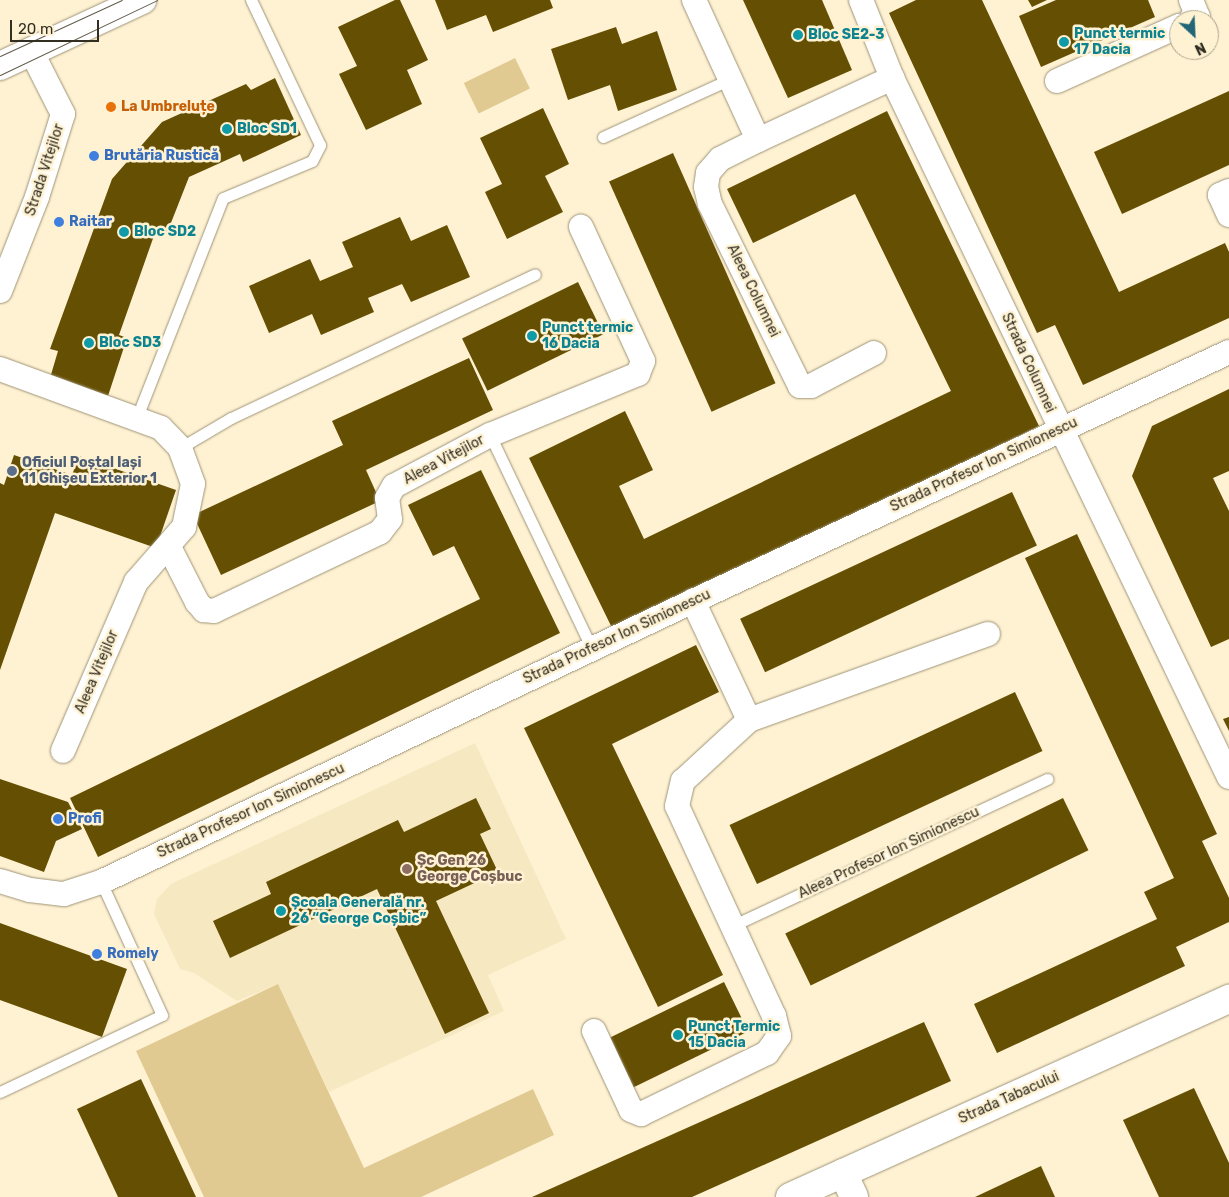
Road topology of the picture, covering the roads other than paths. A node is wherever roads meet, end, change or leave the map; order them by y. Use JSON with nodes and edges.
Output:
{"nodes":[{"id":1,"x":142,"y":0,"type":"edge"},
{"id":2,"x":251,"y":0,"type":"edge"},
{"id":3,"x":694,"y":0,"type":"edge"},
{"id":4,"x":861,"y":0,"type":"edge"},
{"id":5,"x":1169,"y":31,"type":"edge"},
{"id":6,"x":31,"y":51,"type":"junction"},
{"id":7,"x":0,"y":66,"type":"edge"},
{"id":8,"x":892,"y":78,"type":"junction"},
{"id":9,"x":730,"y":80,"type":"junction"},
{"id":10,"x":1057,"y":82,"type":"dead end"},
{"id":11,"x":603,"y":137,"type":"dead end"},
{"id":12,"x":758,"y":140,"type":"junction"},
{"id":13,"x":1229,"y":191,"type":"edge"},
{"id":14,"x":1229,"y":216,"type":"edge"},
{"id":15,"x":581,"y":227,"type":"dead end"},
{"id":16,"x":535,"y":274,"type":"dead end"},
{"id":17,"x":0,"y":291,"type":"edge"},
{"id":18,"x":1229,"y":352,"type":"edge"},
{"id":19,"x":874,"y":353,"type":"dead end"},
{"id":20,"x":0,"y":369,"type":"edge"},
{"id":21,"x":137,"y":417,"type":"junction"},
{"id":22,"x":1060,"y":430,"type":"junction"},
{"id":23,"x":490,"y":435,"type":"junction"},
{"id":24,"x":180,"y":448,"type":"junction"},
{"id":25,"x":169,"y":547,"type":"junction"},
{"id":26,"x":693,"y":601,"type":"junction"},
{"id":27,"x":988,"y":634,"type":"dead end"},
{"id":28,"x":592,"y":649,"type":"junction"},
{"id":29,"x":749,"y":720,"type":"junction"},
{"id":30,"x":62,"y":751,"type":"dead end"},
{"id":31,"x":1229,"y":777,"type":"edge"},
{"id":32,"x":1047,"y":779,"type":"dead end"},
{"id":33,"x":0,"y":882,"type":"edge"},
{"id":34,"x":101,"y":882,"type":"junction"},
{"id":35,"x":732,"y":926,"type":"junction"},
{"id":36,"x":1229,"y":999,"type":"edge"},
{"id":37,"x":594,"y":1031,"type":"dead end"},
{"id":38,"x":0,"y":1092,"type":"edge"},
{"id":39,"x":848,"y":1185,"type":"edge"},
{"id":40,"x":790,"y":1197,"type":"edge"}],
"edges":[{"from":1,"to":6,"type":"street"},
{"from":2,"to":21,"type":"lane"},
{"from":3,"to":9,"type":"street"},
{"from":4,"to":8,"type":"street","name":"Strada Columnei"},
{"from":5,"to":10,"type":"street"},
{"from":6,"to":7,"type":"street"},
{"from":6,"to":17,"type":"street","name":"Strada Vitejilor"},
{"from":8,"to":12,"type":"street","name":"Aleea Columnei"},
{"from":8,"to":22,"type":"street","name":"Strada Columnei"},
{"from":9,"to":11,"type":"lane"},
{"from":9,"to":12,"type":"street"},
{"from":12,"to":19,"type":"street","name":"Aleea Columnei"},
{"from":13,"to":14,"type":"street"},
{"from":15,"to":23,"type":"street","name":"Aleea Vitejilor"},
{"from":16,"to":24,"type":"lane"},
{"from":18,"to":22,"type":"street","name":"Strada Profesor Ion Simionescu"},
{"from":20,"to":21,"type":"street","name":"Aleea Vitejilor"},
{"from":21,"to":24,"type":"street","name":"Aleea Vitejilor"},
{"from":22,"to":26,"type":"street","name":"Strada Profesor Ion Simionescu"},
{"from":22,"to":31,"type":"street","name":"Strada Columnei"},
{"from":23,"to":25,"type":"street","name":"Aleea Vitejilor"},
{"from":23,"to":28,"type":"lane"},
{"from":24,"to":25,"type":"street","name":"Aleea Vitejilor"},
{"from":25,"to":30,"type":"street","name":"Aleea Vitejilor"},
{"from":26,"to":28,"type":"street","name":"Strada Profesor Ion Simionescu"},
{"from":26,"to":29,"type":"street"},
{"from":27,"to":29,"type":"street"},
{"from":28,"to":34,"type":"street","name":"Strada Profesor Ion Simionescu"},
{"from":29,"to":35,"type":"street"},
{"from":32,"to":35,"type":"lane","name":"Aleea Profesor Ion Simionescu"},
{"from":33,"to":34,"type":"street","name":"Strada Profesor Ion Simionescu"},
{"from":34,"to":38,"type":"lane"},
{"from":35,"to":37,"type":"street"},
{"from":36,"to":39,"type":"street","name":"Strada Tabacului"},
{"from":39,"to":40,"type":"street","name":"Strada Tabacului"}]}
